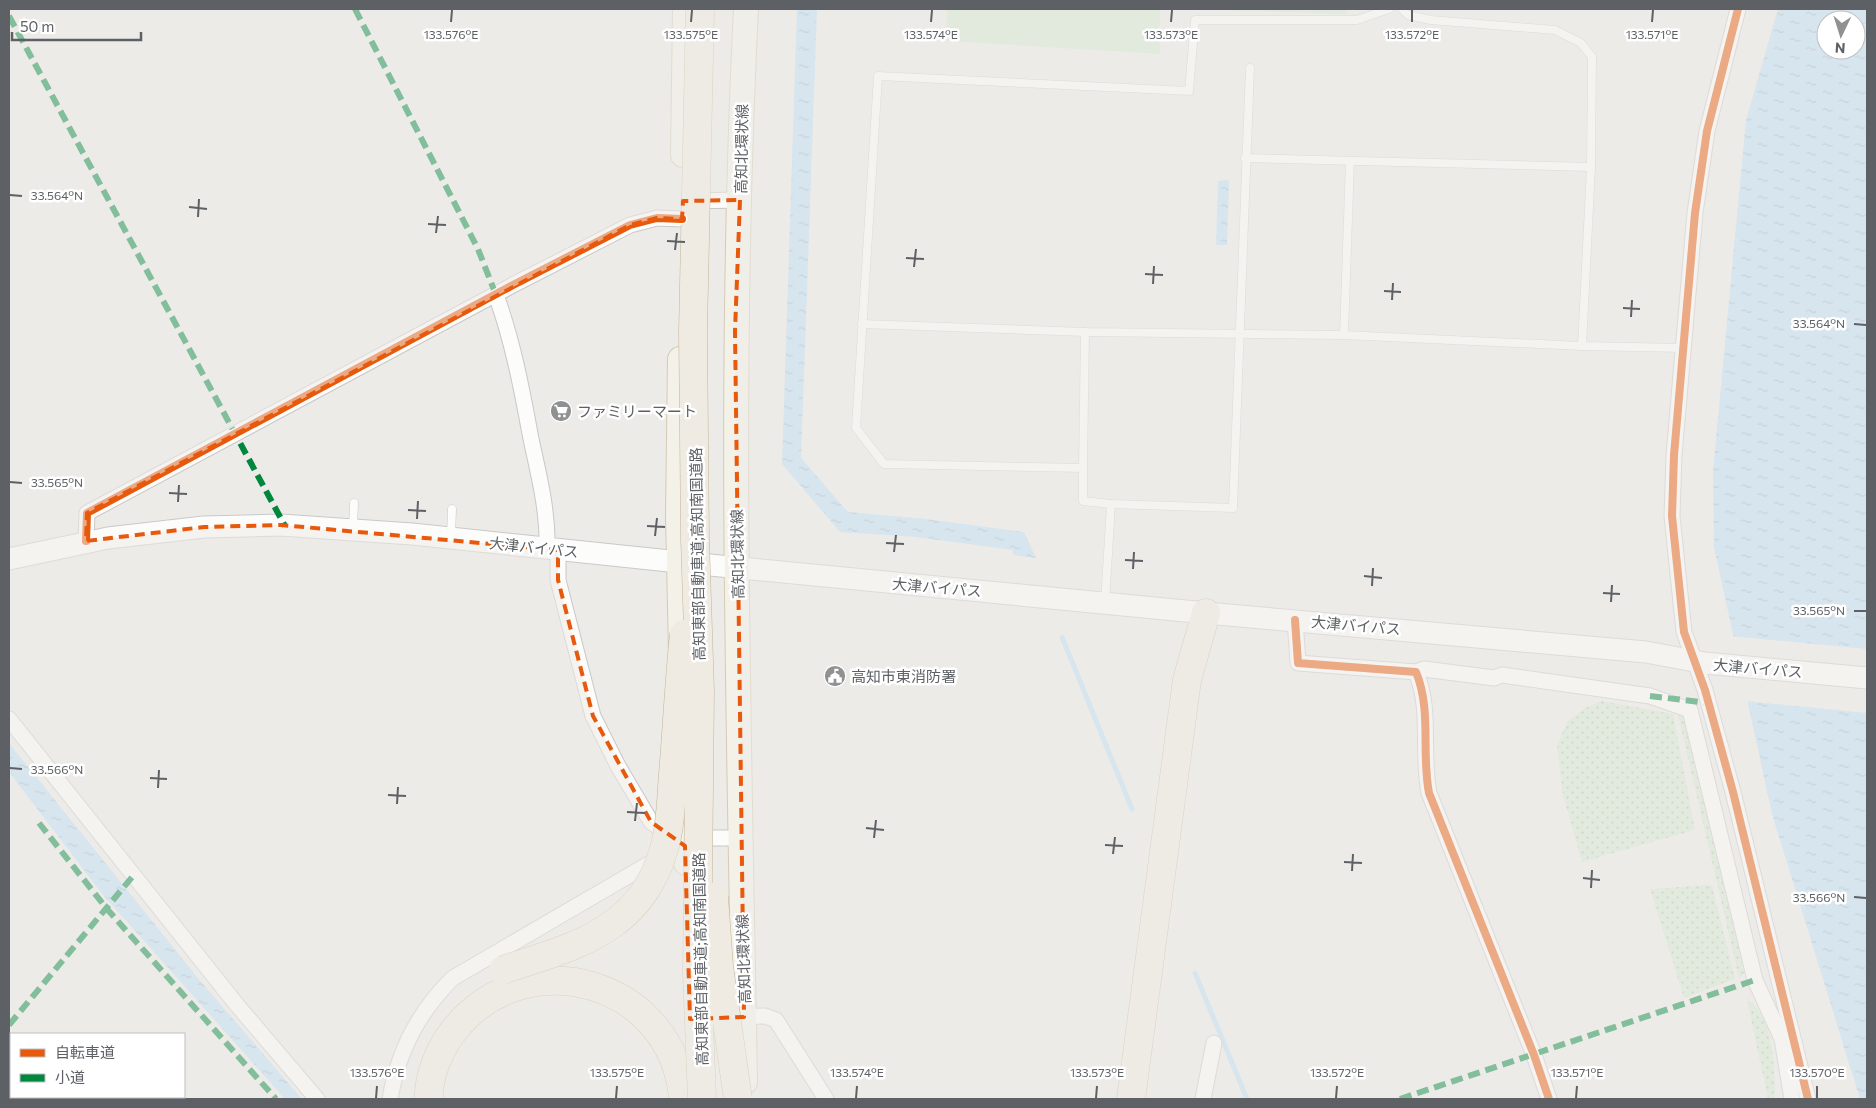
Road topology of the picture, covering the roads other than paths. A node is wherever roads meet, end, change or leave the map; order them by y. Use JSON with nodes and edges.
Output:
{"nodes":[{"id":1,"x":685,"y":9,"type":"edge"},
{"id":2,"x":700,"y":9,"type":"edge"},
{"id":3,"x":746,"y":9,"type":"edge"},
{"id":4,"x":1389,"y":9,"type":"edge"},
{"id":5,"x":1402,"y":9,"type":"edge"},
{"id":6,"x":1738,"y":9,"type":"edge"},
{"id":7,"x":1250,"y":68,"type":"dead end"},
{"id":8,"x":1245,"y":158,"type":"junction"},
{"id":9,"x":1350,"y":161,"type":"junction"},
{"id":10,"x":1591,"y":167,"type":"junction"},
{"id":11,"x":740,"y":200,"type":"junction"},
{"id":12,"x":682,"y":210,"type":"junction"},
{"id":13,"x":496,"y":295,"type":"junction"},
{"id":14,"x":862,"y":324,"type":"junction"},
{"id":15,"x":1085,"y":332,"type":"junction"},
{"id":16,"x":1239,"y":333,"type":"junction"},
{"id":17,"x":1344,"y":336,"type":"junction"},
{"id":18,"x":1582,"y":346,"type":"junction"},
{"id":19,"x":1682,"y":348,"type":"junction"},
{"id":20,"x":1083,"y":468,"type":"junction"},
{"id":21,"x":354,"y":503,"type":"dead end"},
{"id":22,"x":1111,"y":504,"type":"junction"},
{"id":23,"x":452,"y":509,"type":"dead end"},
{"id":24,"x":353,"y":530,"type":"junction"},
{"id":25,"x":450,"y":538,"type":"junction"},
{"id":26,"x":695,"y":540,"type":"junction"},
{"id":27,"x":86,"y":541,"type":"junction"},
{"id":28,"x":552,"y":549,"type":"junction"},
{"id":29,"x":9,"y":559,"type":"edge"},
{"id":30,"x":678,"y":562,"type":"junction"},
{"id":31,"x":738,"y":568,"type":"junction"},
{"id":32,"x":1104,"y":603,"type":"junction"},
{"id":33,"x":1206,"y":613,"type":"junction"},
{"id":34,"x":1295,"y":620,"type":"junction"},
{"id":35,"x":1699,"y":662,"type":"junction"},
{"id":36,"x":1416,"y":672,"type":"junction"},
{"id":37,"x":1867,"y":678,"type":"edge"},
{"id":38,"x":700,"y":691,"type":"junction"},
{"id":39,"x":9,"y":719,"type":"edge"},
{"id":40,"x":739,"y":838,"type":"junction"},
{"id":41,"x":685,"y":846,"type":"junction"},
{"id":42,"x":504,"y":980,"type":"junction"},
{"id":43,"x":744,"y":1017,"type":"junction"},
{"id":44,"x":690,"y":1019,"type":"junction"},
{"id":45,"x":1787,"y":1038,"type":"junction"},
{"id":46,"x":1214,"y":1043,"type":"dead end"},
{"id":47,"x":317,"y":1099,"type":"edge"},
{"id":48,"x":390,"y":1099,"type":"edge"},
{"id":49,"x":411,"y":1099,"type":"edge"},
{"id":50,"x":429,"y":1099,"type":"edge"},
{"id":51,"x":683,"y":1099,"type":"edge"},
{"id":52,"x":691,"y":1099,"type":"edge"},
{"id":53,"x":702,"y":1099,"type":"edge"},
{"id":54,"x":738,"y":1099,"type":"edge"},
{"id":55,"x":746,"y":1099,"type":"edge"},
{"id":56,"x":826,"y":1099,"type":"edge"},
{"id":57,"x":1131,"y":1099,"type":"edge"},
{"id":58,"x":1148,"y":1099,"type":"edge"},
{"id":59,"x":1202,"y":1099,"type":"edge"},
{"id":60,"x":1549,"y":1099,"type":"edge"},
{"id":61,"x":1792,"y":1099,"type":"edge"},
{"id":62,"x":1808,"y":1099,"type":"edge"}],
"edges":[{"from":1,"to":12,"type":"main road"},
{"from":2,"to":26,"type":"highway","name":"高知東部自動車道;高知南国道路","bridge":true},
{"from":3,"to":11,"type":"main road","name":"高知北環状線"},
{"from":4,"to":14,"type":"lane"},
{"from":5,"to":10,"type":"lane"},
{"from":6,"to":19,"type":"street"},
{"from":7,"to":8,"type":"lane"},
{"from":8,"to":9,"type":"lane"},
{"from":8,"to":16,"type":"lane"},
{"from":9,"to":10,"type":"lane"},
{"from":9,"to":17,"type":"lane"},
{"from":10,"to":18,"type":"lane"},
{"from":11,"to":12,"type":"street"},
{"from":11,"to":31,"type":"main road","name":"高知北環状線"},
{"from":12,"to":13,"type":"street"},
{"from":12,"to":30,"type":"main road"},
{"from":13,"to":27,"type":"street"},
{"from":13,"to":28,"type":"street"},
{"from":14,"to":15,"type":"lane"},
{"from":14,"to":20,"type":"lane"},
{"from":15,"to":16,"type":"lane"},
{"from":15,"to":20,"type":"lane"},
{"from":16,"to":17,"type":"lane"},
{"from":16,"to":22,"type":"lane"},
{"from":17,"to":18,"type":"lane"},
{"from":18,"to":19,"type":"lane"},
{"from":19,"to":35,"type":"street"},
{"from":20,"to":22,"type":"lane"},
{"from":21,"to":24,"type":"lane"},
{"from":22,"to":32,"type":"lane"},
{"from":23,"to":25,"type":"lane"},
{"from":24,"to":25,"type":"main road","name":"大津バイパス"},
{"from":24,"to":27,"type":"main road","name":"大津バイパス"},
{"from":25,"to":28,"type":"main road","name":"大津バイパス"},
{"from":26,"to":38,"type":"highway","name":"高知東部自動車道;高知南国道路","bridge":true},
{"from":26,"to":42,"type":"highway","bridge":true},
{"from":27,"to":29,"type":"main road","name":"大津バイパス"},
{"from":28,"to":30,"type":"main road","name":"大津バイパス"},
{"from":28,"to":41,"type":"street"},
{"from":30,"to":31,"type":"main road","name":"大津バイパス"},
{"from":30,"to":41,"type":"main road"},
{"from":31,"to":32,"type":"main road","name":"大津バイパス"},
{"from":31,"to":40,"type":"main road","name":"高知北環状線"},
{"from":32,"to":33,"type":"main road","name":"大津バイパス"},
{"from":33,"to":34,"type":"main road","name":"大津バイパス"},
{"from":33,"to":57,"type":"highway"},
{"from":33,"to":58,"type":"highway"},
{"from":34,"to":35,"type":"main road","name":"大津バイパス"},
{"from":34,"to":36,"type":"street"},
{"from":35,"to":37,"type":"main road","name":"大津バイパス"},
{"from":35,"to":45,"type":"street"},
{"from":36,"to":45,"type":"street"},
{"from":36,"to":60,"type":"street"},
{"from":38,"to":53,"type":"highway","name":"高知東部自動車道;高知南国道路","bridge":true},
{"from":38,"to":54,"type":"highway","bridge":true},
{"from":39,"to":47,"type":"street"},
{"from":40,"to":41,"type":"street"},
{"from":40,"to":43,"type":"main road","name":"高知北環状線"},
{"from":41,"to":44,"type":"main road"},
{"from":41,"to":48,"type":"street"},
{"from":42,"to":49,"type":"highway"},
{"from":42,"to":50,"type":"highway"},
{"from":42,"to":51,"type":"highway"},
{"from":43,"to":44,"type":"street"},
{"from":43,"to":55,"type":"main road","name":"高知北環状線"},
{"from":43,"to":56,"type":"street"},
{"from":44,"to":52,"type":"main road"},
{"from":45,"to":61,"type":"street"},
{"from":45,"to":62,"type":"street"},
{"from":46,"to":59,"type":"street"}]}
